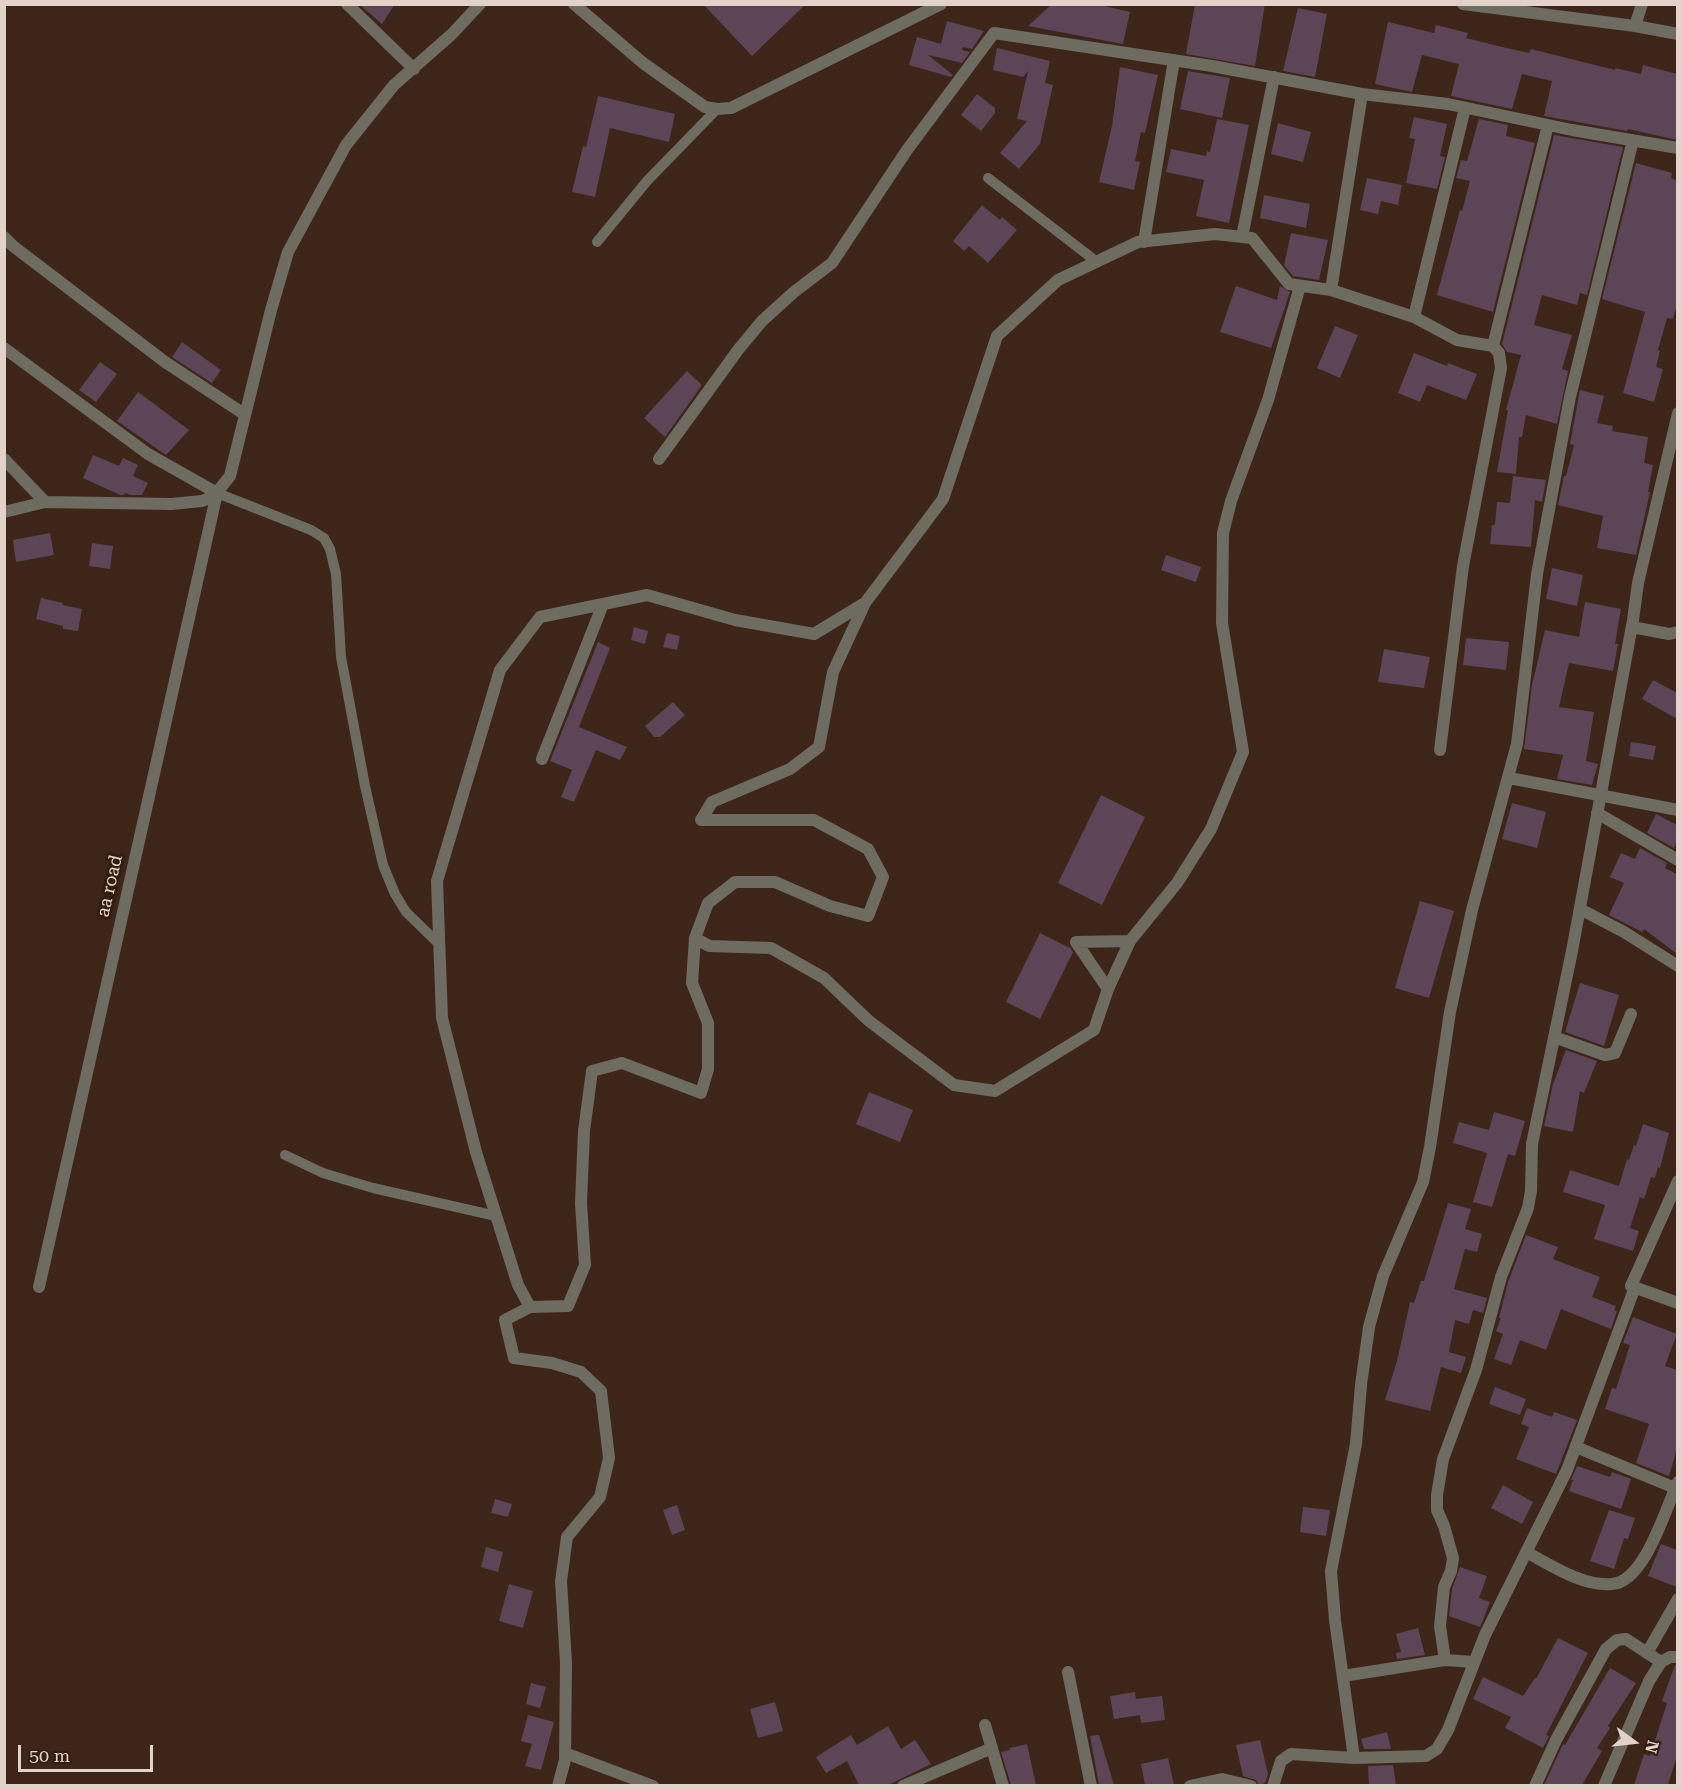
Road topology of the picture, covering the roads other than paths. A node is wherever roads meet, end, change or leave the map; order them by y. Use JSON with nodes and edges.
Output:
{"nodes":[{"id":1,"x":347,"y":4,"type":"edge"},
{"id":2,"x":480,"y":4,"type":"edge"},
{"id":3,"x":574,"y":4,"type":"edge"},
{"id":4,"x":941,"y":4,"type":"edge"},
{"id":5,"x":1463,"y":4,"type":"edge"},
{"id":6,"x":1642,"y":4,"type":"edge"},
{"id":7,"x":1635,"y":26,"type":"junction"},
{"id":8,"x":1677,"y":34,"type":"edge"},
{"id":9,"x":1174,"y":60,"type":"junction"},
{"id":10,"x":414,"y":69,"type":"junction"},
{"id":11,"x":1274,"y":77,"type":"junction"},
{"id":12,"x":1362,"y":94,"type":"junction"},
{"id":13,"x":1465,"y":108,"type":"junction"},
{"id":14,"x":717,"y":109,"type":"junction"},
{"id":15,"x":1548,"y":125,"type":"junction"},
{"id":16,"x":1633,"y":140,"type":"junction"},
{"id":17,"x":1677,"y":148,"type":"edge"},
{"id":18,"x":988,"y":178,"type":"dead end"},
{"id":19,"x":4,"y":237,"type":"edge"},
{"id":20,"x":1242,"y":237,"type":"junction"},
{"id":21,"x":597,"y":242,"type":"dead end"},
{"id":22,"x":1144,"y":242,"type":"junction"},
{"id":23,"x":1097,"y":262,"type":"junction"},
{"id":24,"x":1300,"y":286,"type":"junction"},
{"id":25,"x":1331,"y":290,"type":"junction"},
{"id":26,"x":1414,"y":316,"type":"junction"},
{"id":27,"x":1493,"y":346,"type":"junction"},
{"id":28,"x":4,"y":348,"type":"edge"},
{"id":29,"x":1677,"y":413,"type":"edge"},
{"id":30,"x":244,"y":414,"type":"junction"},
{"id":31,"x":4,"y":459,"type":"edge"},
{"id":32,"x":659,"y":459,"type":"dead end"},
{"id":33,"x":217,"y":493,"type":"junction"},
{"id":34,"x":45,"y":502,"type":"junction"},
{"id":35,"x":4,"y":512,"type":"edge"},
{"id":36,"x":865,"y":603,"type":"junction"},
{"id":37,"x":603,"y":604,"type":"junction"},
{"id":38,"x":1632,"y":627,"type":"junction"},
{"id":39,"x":1677,"y":632,"type":"edge"},
{"id":40,"x":1440,"y":750,"type":"dead end"},
{"id":41,"x":542,"y":759,"type":"dead end"},
{"id":42,"x":1509,"y":778,"type":"junction"},
{"id":43,"x":1600,"y":794,"type":"junction"},
{"id":44,"x":1677,"y":810,"type":"edge"},
{"id":45,"x":1597,"y":813,"type":"junction"},
{"id":46,"x":1677,"y":860,"type":"edge"},
{"id":47,"x":1580,"y":909,"type":"junction"},
{"id":48,"x":695,"y":938,"type":"junction"},
{"id":49,"x":1130,"y":941,"type":"junction"},
{"id":50,"x":439,"y":944,"type":"junction"},
{"id":51,"x":1677,"y":966,"type":"edge"},
{"id":52,"x":1108,"y":989,"type":"junction"},
{"id":53,"x":1631,"y":1014,"type":"dead end"},
{"id":54,"x":1554,"y":1037,"type":"junction"},
{"id":55,"x":285,"y":1155,"type":"dead end"},
{"id":56,"x":1677,"y":1181,"type":"edge"},
{"id":57,"x":496,"y":1216,"type":"junction"},
{"id":58,"x":39,"y":1287,"type":"dead end"},
{"id":59,"x":1635,"y":1287,"type":"junction"},
{"id":60,"x":1677,"y":1303,"type":"edge"},
{"id":61,"x":530,"y":1307,"type":"junction"},
{"id":62,"x":1576,"y":1447,"type":"junction"},
{"id":63,"x":1676,"y":1485,"type":"edge"},
{"id":64,"x":1526,"y":1551,"type":"junction"},
{"id":65,"x":1677,"y":1599,"type":"edge"},
{"id":66,"x":1647,"y":1653,"type":"junction"},
{"id":67,"x":1677,"y":1657,"type":"edge"},
{"id":68,"x":1445,"y":1660,"type":"junction"},
{"id":69,"x":1474,"y":1662,"type":"junction"},
{"id":70,"x":1661,"y":1662,"type":"junction"},
{"id":71,"x":1068,"y":1672,"type":"dead end"},
{"id":72,"x":1343,"y":1676,"type":"junction"},
{"id":73,"x":986,"y":1725,"type":"dead end"},
{"id":74,"x":992,"y":1748,"type":"junction"},
{"id":75,"x":565,"y":1753,"type":"junction"},
{"id":76,"x":1354,"y":1758,"type":"junction"},
{"id":77,"x":558,"y":1785,"type":"edge"},
{"id":78,"x":653,"y":1785,"type":"edge"},
{"id":79,"x":903,"y":1785,"type":"edge"},
{"id":80,"x":1003,"y":1785,"type":"edge"},
{"id":81,"x":1091,"y":1785,"type":"edge"},
{"id":82,"x":1190,"y":1785,"type":"edge"},
{"id":83,"x":1251,"y":1785,"type":"edge"},
{"id":84,"x":1273,"y":1785,"type":"edge"},
{"id":85,"x":1535,"y":1785,"type":"edge"},
{"id":86,"x":1604,"y":1785,"type":"edge"}],
"edges":[{"from":1,"to":10,"type":"street"},
{"from":2,"to":10,"type":"street","name":"aa road"},
{"from":3,"to":14,"type":"street"},
{"from":4,"to":14,"type":"street"},
{"from":5,"to":7,"type":"street"},
{"from":6,"to":7,"type":"street"},
{"from":7,"to":8,"type":"street"},
{"from":9,"to":11,"type":"street"},
{"from":9,"to":22,"type":"street"},
{"from":9,"to":32,"type":"street"},
{"from":10,"to":30,"type":"street","name":"aa road"},
{"from":11,"to":12,"type":"street"},
{"from":11,"to":20,"type":"street"},
{"from":12,"to":13,"type":"street"},
{"from":12,"to":25,"type":"street"},
{"from":13,"to":15,"type":"street"},
{"from":13,"to":26,"type":"street"},
{"from":14,"to":21,"type":"lane"},
{"from":15,"to":16,"type":"street"},
{"from":15,"to":27,"type":"street"},
{"from":16,"to":17,"type":"street"},
{"from":16,"to":42,"type":"street"},
{"from":18,"to":23,"type":"lane"},
{"from":19,"to":30,"type":"street"},
{"from":20,"to":22,"type":"street"},
{"from":20,"to":24,"type":"street"},
{"from":22,"to":23,"type":"street"},
{"from":23,"to":36,"type":"street"},
{"from":24,"to":25,"type":"street"},
{"from":24,"to":49,"type":"street"},
{"from":25,"to":26,"type":"street"},
{"from":26,"to":27,"type":"street"},
{"from":27,"to":40,"type":"street"},
{"from":28,"to":33,"type":"street"},
{"from":29,"to":38,"type":"street"},
{"from":30,"to":33,"type":"street","name":"aa road"},
{"from":31,"to":34,"type":"street"},
{"from":33,"to":34,"type":"street"},
{"from":33,"to":50,"type":"lane"},
{"from":33,"to":58,"type":"street","name":"aa road"},
{"from":34,"to":35,"type":"street"},
{"from":36,"to":37,"type":"street"},
{"from":36,"to":48,"type":"street"},
{"from":37,"to":41,"type":"street"},
{"from":37,"to":50,"type":"street"},
{"from":38,"to":39,"type":"street"},
{"from":38,"to":43,"type":"street"},
{"from":42,"to":43,"type":"street"},
{"from":42,"to":72,"type":"street"},
{"from":43,"to":44,"type":"street"},
{"from":43,"to":45,"type":"street"},
{"from":45,"to":46,"type":"street"},
{"from":45,"to":47,"type":"street"},
{"from":47,"to":51,"type":"street"},
{"from":47,"to":54,"type":"street"},
{"from":48,"to":52,"type":"street"},
{"from":48,"to":61,"type":"street"},
{"from":49,"to":52,"type":"street"},
{"from":49,"to":52,"type":"street"},
{"from":50,"to":57,"type":"street"},
{"from":53,"to":54,"type":"street"},
{"from":54,"to":68,"type":"street"},
{"from":55,"to":57,"type":"lane"},
{"from":56,"to":59,"type":"street"},
{"from":57,"to":61,"type":"street"},
{"from":59,"to":60,"type":"street"},
{"from":59,"to":62,"type":"street"},
{"from":61,"to":75,"type":"street"},
{"from":62,"to":63,"type":"street"},
{"from":62,"to":64,"type":"street"},
{"from":63,"to":64,"type":"street"},
{"from":64,"to":69,"type":"street"},
{"from":65,"to":66,"type":"street"},
{"from":66,"to":70,"type":"street"},
{"from":66,"to":85,"type":"street"},
{"from":67,"to":70,"type":"street"},
{"from":68,"to":69,"type":"street"},
{"from":68,"to":72,"type":"street"},
{"from":69,"to":76,"type":"street"},
{"from":70,"to":86,"type":"street"},
{"from":71,"to":81,"type":"street"},
{"from":72,"to":76,"type":"street"},
{"from":73,"to":74,"type":"street"},
{"from":74,"to":79,"type":"street"},
{"from":74,"to":80,"type":"street"},
{"from":75,"to":77,"type":"street"},
{"from":75,"to":78,"type":"street"},
{"from":76,"to":84,"type":"street"},
{"from":82,"to":83,"type":"street"}]}
